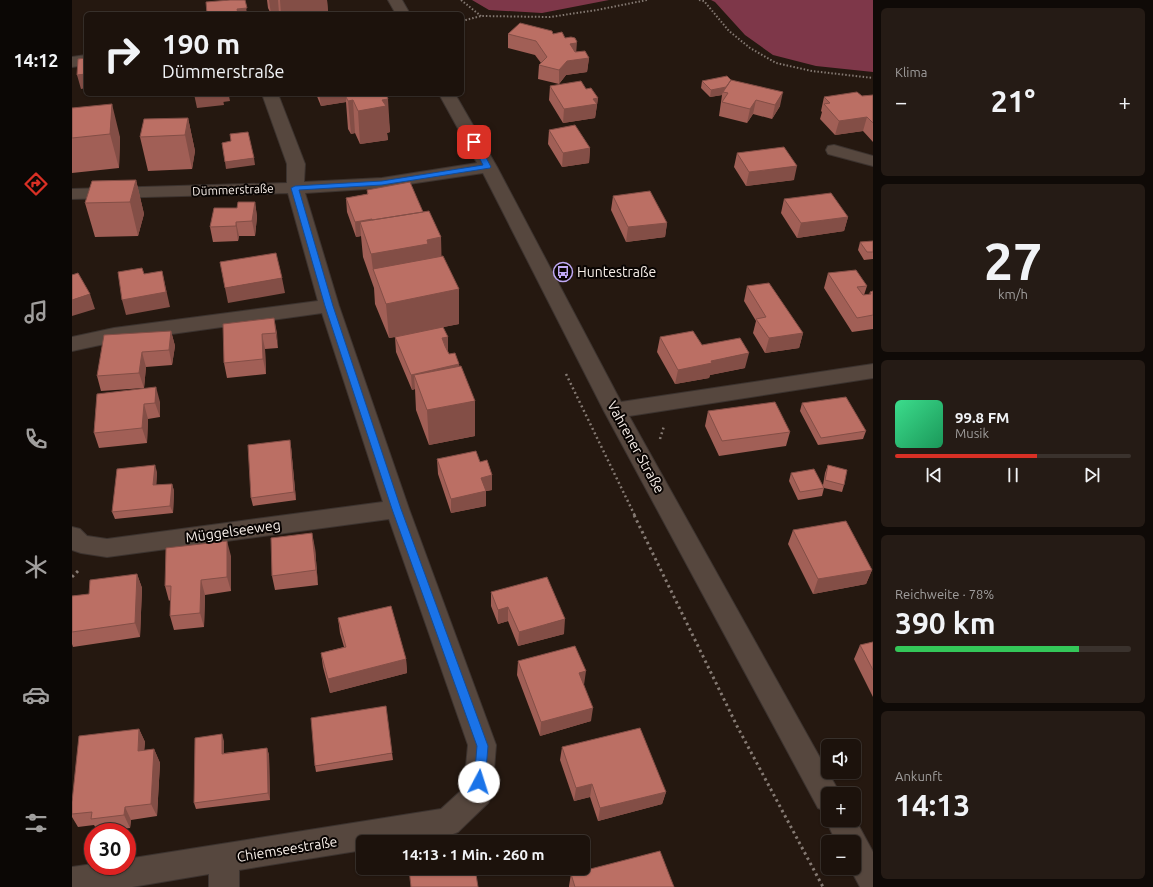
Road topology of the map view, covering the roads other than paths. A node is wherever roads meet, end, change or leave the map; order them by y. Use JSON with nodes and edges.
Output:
{"nodes":[{"id":1,"x":395,"y":0,"type":"edge"},
{"id":2,"x":402,"y":12,"type":"edge"},
{"id":3,"x":84,"y":60,"type":"edge"},
{"id":4,"x":72,"y":62,"type":"edge"},
{"id":5,"x":271,"y":96,"type":"edge"},
{"id":6,"x":448,"y":96,"type":"edge"},
{"id":7,"x":834,"y":150,"type":"dead end"},
{"id":8,"x":873,"y":161,"type":"edge"},
{"id":9,"x":488,"y":167,"type":"junction"},
{"id":10,"x":295,"y":188,"type":"junction"},
{"id":11,"x":72,"y":194,"type":"edge"},
{"id":12,"x":329,"y":306,"type":"junction"},
{"id":13,"x":72,"y":344,"type":"edge"},
{"id":14,"x":873,"y":371,"type":"edge"},
{"id":15,"x":615,"y":411,"type":"junction"},
{"id":16,"x":397,"y":509,"type":"junction"},
{"id":17,"x":72,"y":536,"type":"edge"},
{"id":18,"x":821,"y":787,"type":"edge"},
{"id":19,"x":861,"y":859,"type":"edge"},
{"id":20,"x":224,"y":873,"type":"edge"},
{"id":21,"x":873,"y":881,"type":"edge"},
{"id":22,"x":72,"y":882,"type":"edge"}],
"edges":[{"from":1,"to":2,"type":"street"},
{"from":3,"to":4,"type":"street"},
{"from":5,"to":10,"type":"street","name":"Chiemseestraße"},
{"from":6,"to":9,"type":"street","name":"Vahrener Straße"},
{"from":7,"to":8,"type":"street"},
{"from":9,"to":10,"type":"street","name":"Dümmerstraße"},
{"from":9,"to":15,"type":"street","name":"Vahrener Straße"},
{"from":10,"to":11,"type":"street","name":"Dümmerstraße"},
{"from":10,"to":12,"type":"street","name":"Chiemseestraße"},
{"from":12,"to":13,"type":"street"},
{"from":12,"to":16,"type":"street","name":"Chiemseestraße"},
{"from":14,"to":15,"type":"street"},
{"from":15,"to":18,"type":"street","name":"Vahrener Straße"},
{"from":16,"to":17,"type":"street","name":"Müggelseeweg"},
{"from":16,"to":20,"type":"street","name":"Chiemseestraße"},
{"from":19,"to":21,"type":"street"},
{"from":20,"to":22,"type":"street","name":"Chiemseestraße"}]}
